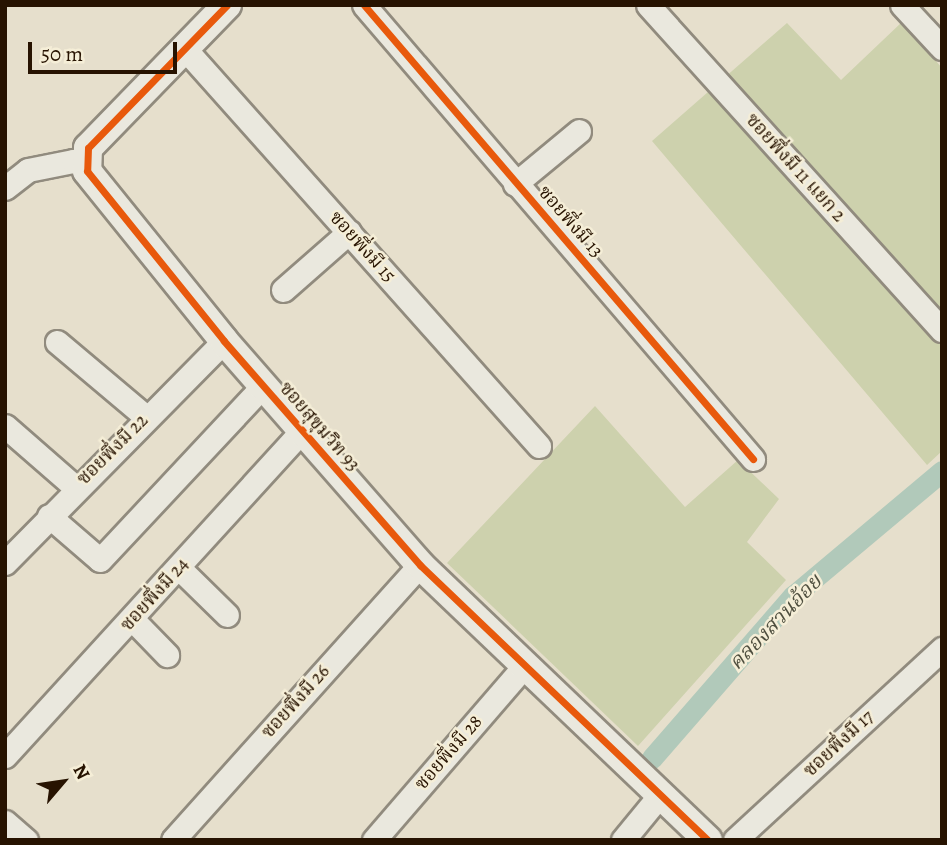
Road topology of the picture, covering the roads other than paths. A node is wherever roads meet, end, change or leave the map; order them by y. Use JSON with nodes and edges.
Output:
{"nodes":[{"id":1,"x":227,"y":5,"type":"edge"},
{"id":2,"x":364,"y":5,"type":"edge"},
{"id":3,"x":648,"y":5,"type":"edge"},
{"id":4,"x":902,"y":5,"type":"edge"},
{"id":5,"x":186,"y":48,"type":"junction"},
{"id":6,"x":942,"y":48,"type":"edge"},
{"id":7,"x":579,"y":131,"type":"dead end"},
{"id":8,"x":85,"y":164,"type":"junction"},
{"id":9,"x":515,"y":184,"type":"junction"},
{"id":10,"x":5,"y":188,"type":"edge"},
{"id":11,"x":349,"y":232,"type":"junction"},
{"id":12,"x":283,"y":290,"type":"dead end"},
{"id":13,"x":942,"y":330,"type":"edge"},
{"id":14,"x":223,"y":341,"type":"junction"},
{"id":15,"x":57,"y":342,"type":"dead end"},
{"id":16,"x":263,"y":386,"type":"junction"},
{"id":17,"x":146,"y":417,"type":"junction"},
{"id":18,"x":5,"y":426,"type":"edge"},
{"id":19,"x":302,"y":431,"type":"junction"},
{"id":20,"x":539,"y":446,"type":"dead end"},
{"id":21,"x":753,"y":459,"type":"dead end"},
{"id":22,"x":75,"y":487,"type":"junction"},
{"id":23,"x":48,"y":516,"type":"junction"},
{"id":24,"x":7,"y":557,"type":"edge"},
{"id":25,"x":420,"y":565,"type":"junction"},
{"id":26,"x":179,"y":568,"type":"junction"},
{"id":27,"x":227,"y":615,"type":"dead end"},
{"id":28,"x":132,"y":620,"type":"junction"},
{"id":29,"x":942,"y":649,"type":"edge"},
{"id":30,"x":167,"y":655,"type":"dead end"},
{"id":31,"x":524,"y":666,"type":"junction"},
{"id":32,"x":5,"y":756,"type":"edge"},
{"id":33,"x":660,"y":795,"type":"junction"},
{"id":34,"x":5,"y":821,"type":"edge"},
{"id":35,"x":26,"y":840,"type":"edge"},
{"id":36,"x":173,"y":840,"type":"edge"},
{"id":37,"x":374,"y":840,"type":"edge"},
{"id":38,"x":623,"y":840,"type":"edge"},
{"id":39,"x":708,"y":840,"type":"edge"},
{"id":40,"x":735,"y":840,"type":"edge"}],
"edges":[{"from":1,"to":5,"type":"street"},
{"from":2,"to":9,"type":"street","name":"ซอยพึ่งมี 13"},
{"from":3,"to":13,"type":"street","name":"ซอยพึ่งมี 11 แยก 2"},
{"from":4,"to":6,"type":"street"},
{"from":5,"to":8,"type":"street"},
{"from":5,"to":11,"type":"street","name":"ซอยพึ่งมี 15"},
{"from":7,"to":9,"type":"street"},
{"from":8,"to":10,"type":"street"},
{"from":8,"to":14,"type":"street","name":"ซอยสุขุมวิท 93"},
{"from":9,"to":21,"type":"street","name":"ซอยพึ่งมี 13"},
{"from":11,"to":12,"type":"street"},
{"from":11,"to":20,"type":"street","name":"ซอยพึ่งมี 15"},
{"from":14,"to":16,"type":"street","name":"ซอยสุขุมวิท 93"},
{"from":14,"to":17,"type":"street","name":"ซอยพึ่งมี 22"},
{"from":15,"to":17,"type":"street"},
{"from":16,"to":19,"type":"street","name":"ซอยสุขุมวิท 93"},
{"from":16,"to":23,"type":"street"},
{"from":17,"to":22,"type":"street","name":"ซอยพึ่งมี 22"},
{"from":18,"to":22,"type":"street"},
{"from":19,"to":25,"type":"street","name":"ซอยสุขุมวิท 93"},
{"from":19,"to":26,"type":"street","name":"ซอยพึ่งมี 24"},
{"from":22,"to":23,"type":"street","name":"ซอยพึ่งมี 22"},
{"from":23,"to":24,"type":"street","name":"ซอยพึ่งมี 22"},
{"from":25,"to":31,"type":"street","name":"ซอยสุขุมวิท 93"},
{"from":25,"to":36,"type":"street","name":"ซอยพึ่งมี 26"},
{"from":26,"to":27,"type":"street"},
{"from":26,"to":28,"type":"street","name":"ซอยพึ่งมี 24"},
{"from":28,"to":30,"type":"street"},
{"from":28,"to":32,"type":"street","name":"ซอยพึ่งมี 24"},
{"from":29,"to":40,"type":"street","name":"ซอยพึ่งมี 17"},
{"from":31,"to":33,"type":"street","name":"ซอยสุขุมวิท 93"},
{"from":31,"to":37,"type":"street","name":"ซอยพึ่งมี 28"},
{"from":33,"to":38,"type":"street"},
{"from":33,"to":39,"type":"street","name":"ซอยสุขุมวิท 93"},
{"from":34,"to":35,"type":"street"}]}
